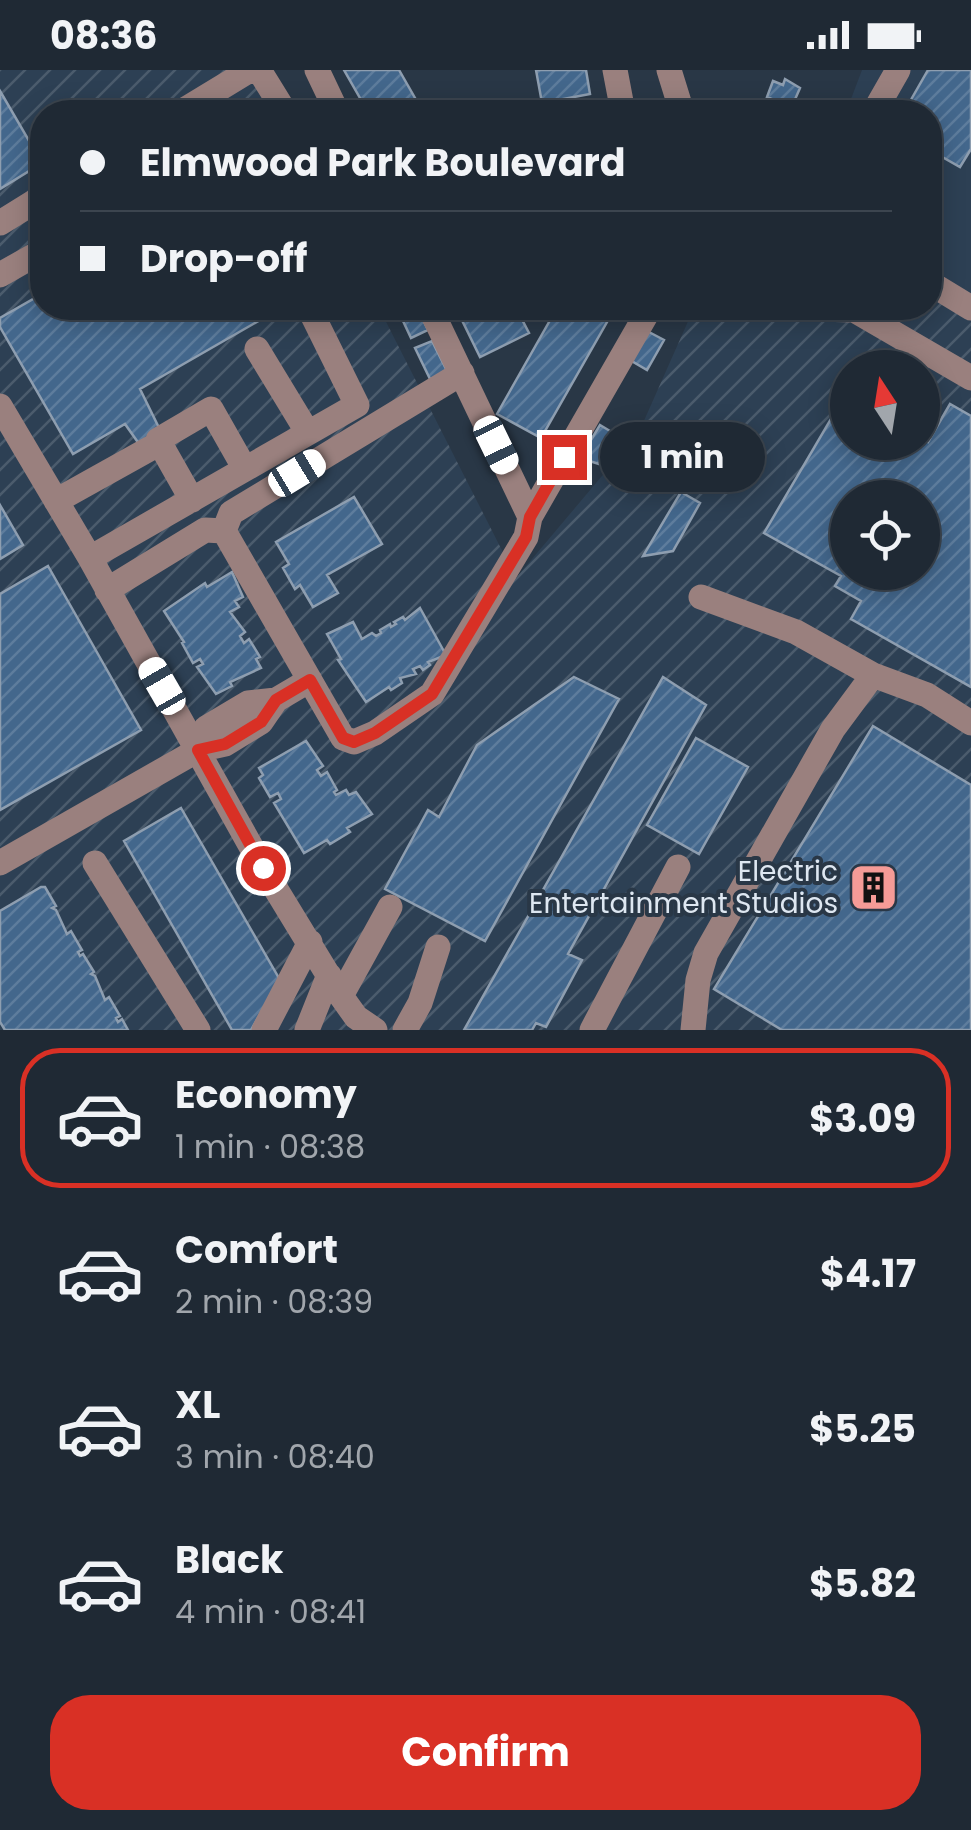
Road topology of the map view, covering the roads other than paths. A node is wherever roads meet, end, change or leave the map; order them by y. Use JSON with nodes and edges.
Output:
{"nodes":[{"id":1,"x":250,"y":70,"type":"edge"},
{"id":2,"x":259,"y":70,"type":"edge"},
{"id":3,"x":317,"y":70,"type":"edge"},
{"id":4,"x":614,"y":70,"type":"edge"},
{"id":5,"x":668,"y":70,"type":"edge"},
{"id":6,"x":898,"y":70,"type":"edge"},
{"id":7,"x":200,"y":100,"type":"edge"},
{"id":8,"x":278,"y":100,"type":"edge"},
{"id":9,"x":331,"y":100,"type":"edge"},
{"id":10,"x":620,"y":100,"type":"edge"},
{"id":11,"x":678,"y":100,"type":"edge"},
{"id":12,"x":881,"y":100,"type":"edge"},
{"id":13,"x":30,"y":204,"type":"edge"},
{"id":14,"x":0,"y":222,"type":"edge"},
{"id":15,"x":30,"y":258,"type":"edge"},
{"id":16,"x":0,"y":274,"type":"edge"},
{"id":17,"x":942,"y":290,"type":"edge"},
{"id":18,"x":971,"y":308,"type":"edge"},
{"id":19,"x":315,"y":320,"type":"edge"},
{"id":20,"x":436,"y":320,"type":"edge"},
{"id":21,"x":643,"y":320,"type":"edge"},
{"id":22,"x":871,"y":320,"type":"edge"},
{"id":23,"x":257,"y":349,"type":"dead end"},
{"id":24,"x":462,"y":373,"type":"junction"},
{"id":25,"x":971,"y":378,"type":"edge"},
{"id":26,"x":0,"y":406,"type":"edge"},
{"id":27,"x":308,"y":433,"type":"junction"},
{"id":28,"x":160,"y":442,"type":"junction"},
{"id":29,"x":246,"y":469,"type":"junction"},
{"id":30,"x":192,"y":500,"type":"junction"},
{"id":31,"x":56,"y":501,"type":"junction"},
{"id":32,"x":530,"y":517,"type":"junction"},
{"id":33,"x":224,"y":531,"type":"junction"},
{"id":34,"x":90,"y":558,"type":"junction"},
{"id":35,"x":107,"y":590,"type":"junction"},
{"id":36,"x":701,"y":597,"type":"dead end"},
{"id":37,"x":873,"y":675,"type":"junction"},
{"id":38,"x":310,"y":680,"type":"junction"},
{"id":39,"x":971,"y":723,"type":"edge"},
{"id":40,"x":198,"y":750,"type":"junction"},
{"id":41,"x":0,"y":863,"type":"edge"},
{"id":42,"x":94,"y":863,"type":"dead end"},
{"id":43,"x":678,"y":867,"type":"dead end"},
{"id":44,"x":390,"y":907,"type":"dead end"},
{"id":45,"x":310,"y":942,"type":"junction"},
{"id":46,"x":438,"y":947,"type":"dead end"},
{"id":47,"x":350,"y":1004,"type":"edge"},
{"id":48,"x":198,"y":1030,"type":"edge"},
{"id":49,"x":264,"y":1030,"type":"edge"},
{"id":50,"x":307,"y":1030,"type":"edge"},
{"id":51,"x":317,"y":1030,"type":"edge"},
{"id":52,"x":404,"y":1030,"type":"edge"},
{"id":53,"x":592,"y":1030,"type":"edge"},
{"id":54,"x":693,"y":1030,"type":"edge"}],
"edges":[{"from":1,"to":7,"type":"street"},
{"from":2,"to":8,"type":"street"},
{"from":3,"to":9,"type":"street"},
{"from":4,"to":10,"type":"street"},
{"from":5,"to":11,"type":"street"},
{"from":6,"to":12,"type":"street"},
{"from":13,"to":14,"type":"street"},
{"from":15,"to":16,"type":"street"},
{"from":17,"to":18,"type":"street"},
{"from":19,"to":27,"type":"street"},
{"from":20,"to":24,"type":"street"},
{"from":21,"to":32,"type":"street"},
{"from":22,"to":25,"type":"street"},
{"from":23,"to":27,"type":"street"},
{"from":24,"to":32,"type":"street"},
{"from":24,"to":33,"type":"street"},
{"from":26,"to":31,"type":"street"},
{"from":27,"to":29,"type":"street"},
{"from":28,"to":29,"type":"street"},
{"from":28,"to":30,"type":"street"},
{"from":28,"to":31,"type":"street"},
{"from":29,"to":30,"type":"street"},
{"from":30,"to":34,"type":"street"},
{"from":31,"to":34,"type":"street"},
{"from":32,"to":38,"type":"street"},
{"from":33,"to":35,"type":"street"},
{"from":33,"to":38,"type":"street"},
{"from":34,"to":35,"type":"street"},
{"from":35,"to":40,"type":"street"},
{"from":36,"to":37,"type":"street"},
{"from":37,"to":39,"type":"street"},
{"from":37,"to":54,"type":"street"},
{"from":38,"to":40,"type":"street"},
{"from":40,"to":41,"type":"street"},
{"from":40,"to":45,"type":"street"},
{"from":42,"to":48,"type":"street"},
{"from":43,"to":53,"type":"street"},
{"from":44,"to":47,"type":"street"},
{"from":45,"to":47,"type":"street"},
{"from":45,"to":49,"type":"street"},
{"from":46,"to":52,"type":"street"},
{"from":47,"to":50,"type":"street"},
{"from":47,"to":51,"type":"street"}]}
